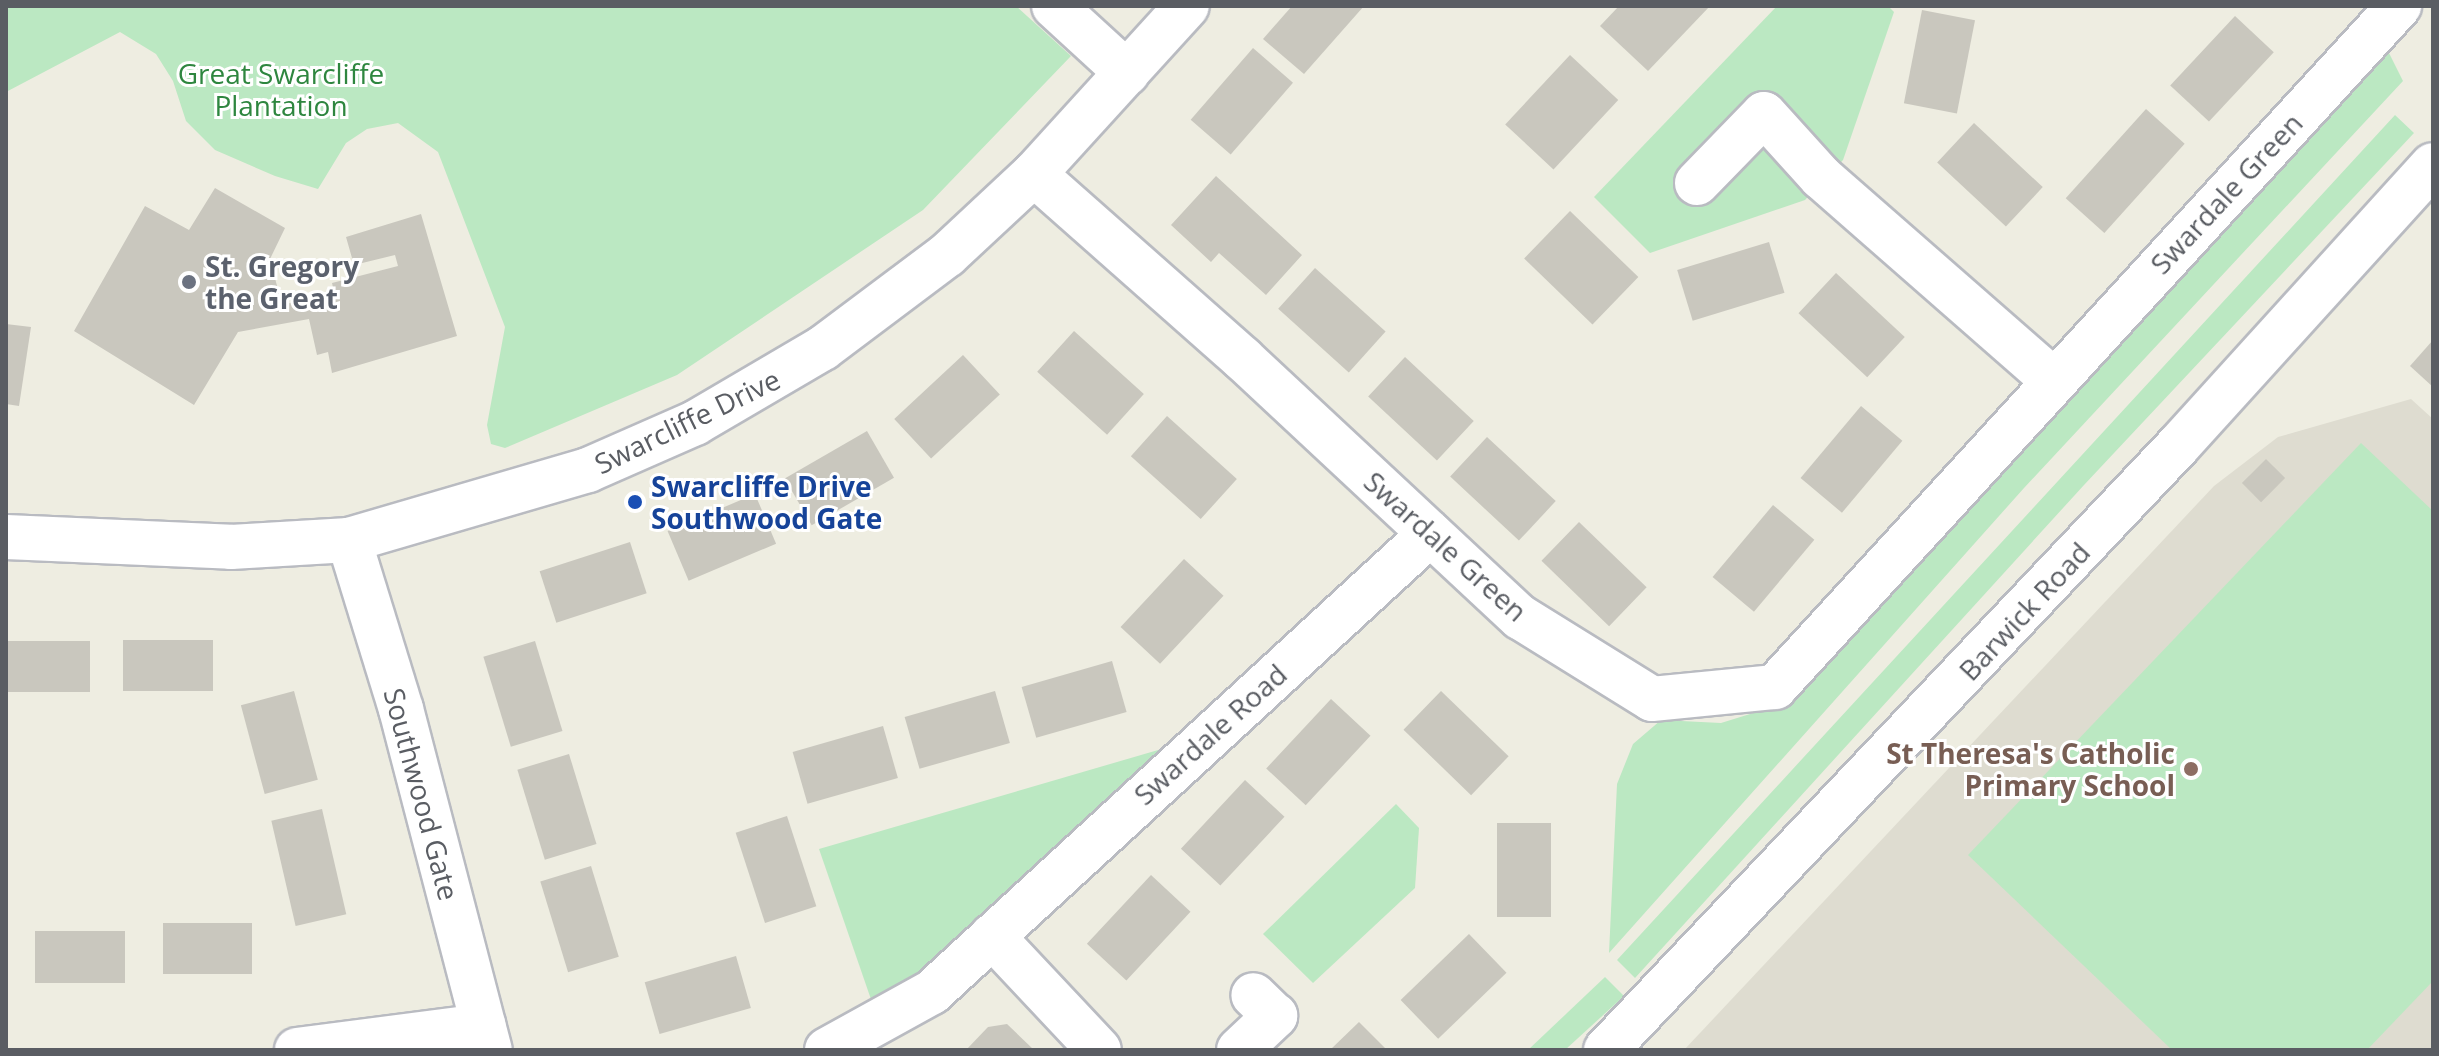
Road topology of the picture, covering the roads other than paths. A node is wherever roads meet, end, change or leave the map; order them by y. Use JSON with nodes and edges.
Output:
{"nodes":[{"id":1,"x":1054,"y":6,"type":"edge"},
{"id":2,"x":1187,"y":6,"type":"edge"},
{"id":3,"x":2399,"y":6,"type":"edge"},
{"id":4,"x":1127,"y":73,"type":"junction"},
{"id":5,"x":2433,"y":165,"type":"edge"},
{"id":6,"x":1034,"y":174,"type":"junction"},
{"id":7,"x":1697,"y":183,"type":"dead end"},
{"id":8,"x":2053,"y":380,"type":"junction"},
{"id":9,"x":1430,"y":534,"type":"junction"},
{"id":10,"x":6,"y":537,"type":"edge"},
{"id":11,"x":349,"y":540,"type":"junction"},
{"id":12,"x":992,"y":936,"type":"junction"},
{"id":13,"x":1253,"y":995,"type":"dead end"},
{"id":14,"x":486,"y":1038,"type":"edge"},
{"id":15,"x":297,"y":1050,"type":"edge"},
{"id":16,"x":827,"y":1050,"type":"edge"},
{"id":17,"x":1099,"y":1050,"type":"edge"},
{"id":18,"x":1239,"y":1050,"type":"edge"},
{"id":19,"x":1606,"y":1050,"type":"edge"}],
"edges":[{"from":1,"to":4,"type":"street"},
{"from":2,"to":4,"type":"street","name":"Swarcliffe Drive"},
{"from":3,"to":8,"type":"street","name":"Swardale Green"},
{"from":4,"to":6,"type":"street","name":"Swarcliffe Drive"},
{"from":5,"to":19,"type":"street","name":"Barwick Road"},
{"from":6,"to":9,"type":"street","name":"Swardale Green"},
{"from":6,"to":11,"type":"street","name":"Swarcliffe Drive"},
{"from":7,"to":8,"type":"street"},
{"from":8,"to":9,"type":"street","name":"Swardale Green"},
{"from":9,"to":12,"type":"street","name":"Swardale Road"},
{"from":10,"to":11,"type":"street","name":"Swarcliffe Drive"},
{"from":11,"to":14,"type":"street","name":"Southwood Gate"},
{"from":12,"to":16,"type":"street","name":"Swardale Road"},
{"from":12,"to":17,"type":"street"},
{"from":13,"to":18,"type":"street"},
{"from":14,"to":15,"type":"street"}]}
